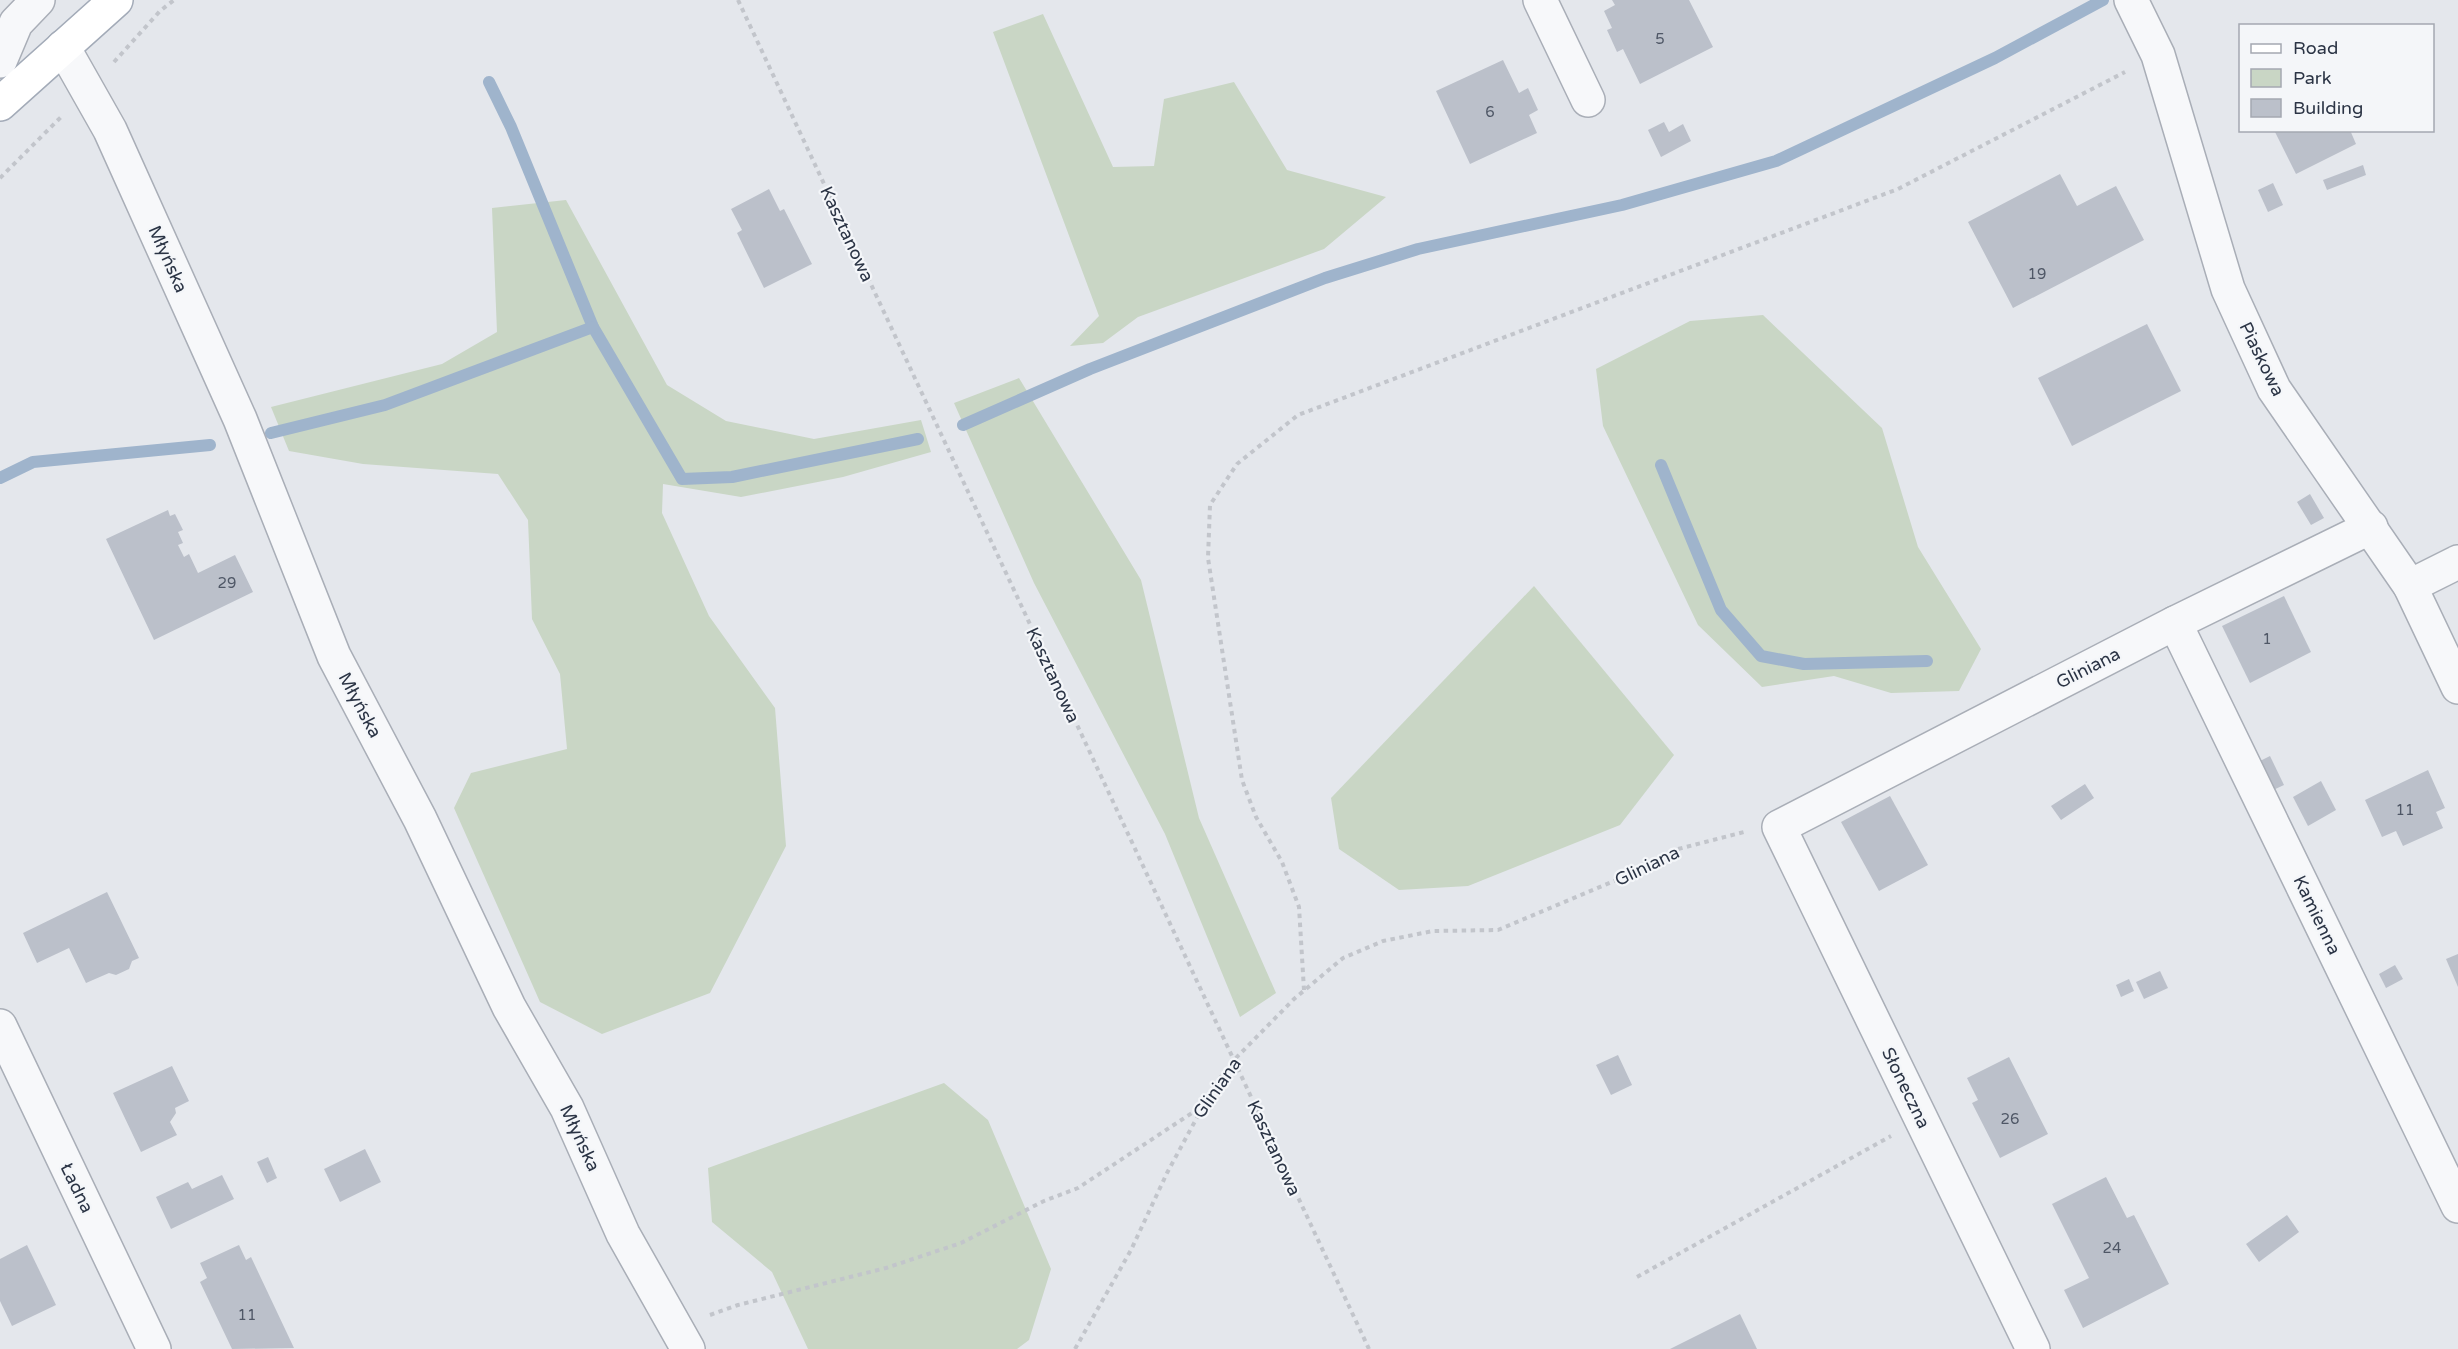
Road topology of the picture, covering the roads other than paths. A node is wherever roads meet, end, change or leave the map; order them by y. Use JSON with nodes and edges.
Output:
{"nodes":[{"id":1,"x":38,"y":0,"type":"edge"},
{"id":2,"x":116,"y":0,"type":"edge"},
{"id":3,"x":1540,"y":0,"type":"edge"},
{"id":4,"x":2131,"y":0,"type":"edge"},
{"id":5,"x":63,"y":47,"type":"junction"},
{"id":6,"x":0,"y":61,"type":"edge"},
{"id":7,"x":1588,"y":100,"type":"dead end"},
{"id":8,"x":0,"y":105,"type":"edge"},
{"id":9,"x":2371,"y":527,"type":"junction"},
{"id":10,"x":2458,"y":562,"type":"edge"},
{"id":11,"x":2410,"y":586,"type":"junction"},
{"id":12,"x":2175,"y":623,"type":"junction"},
{"id":13,"x":2458,"y":687,"type":"edge"},
{"id":14,"x":1779,"y":827,"type":"joint"},
{"id":15,"x":0,"y":1026,"type":"edge"},
{"id":16,"x":2458,"y":1206,"type":"edge"},
{"id":17,"x":681,"y":1338,"type":"edge"},
{"id":18,"x":154,"y":1349,"type":"edge"},
{"id":19,"x":2032,"y":1349,"type":"edge"}],
"edges":[{"from":1,"to":6,"type":"street"},
{"from":2,"to":5,"type":"main road"},
{"from":3,"to":7,"type":"street"},
{"from":4,"to":9,"type":"street","name":"Piaskowa"},
{"from":5,"to":8,"type":"main road"},
{"from":5,"to":17,"type":"street","name":"Młyńska"},
{"from":9,"to":11,"type":"street","name":"Piaskowa"},
{"from":9,"to":12,"type":"street","name":"Gliniana"},
{"from":10,"to":11,"type":"street"},
{"from":11,"to":13,"type":"street","name":"Piaskowa"},
{"from":12,"to":14,"type":"street","name":"Gliniana"},
{"from":12,"to":16,"type":"street","name":"Kamienna"},
{"from":14,"to":19,"type":"street","name":"Słoneczna"},
{"from":15,"to":18,"type":"street","name":"Ładna"}]}
